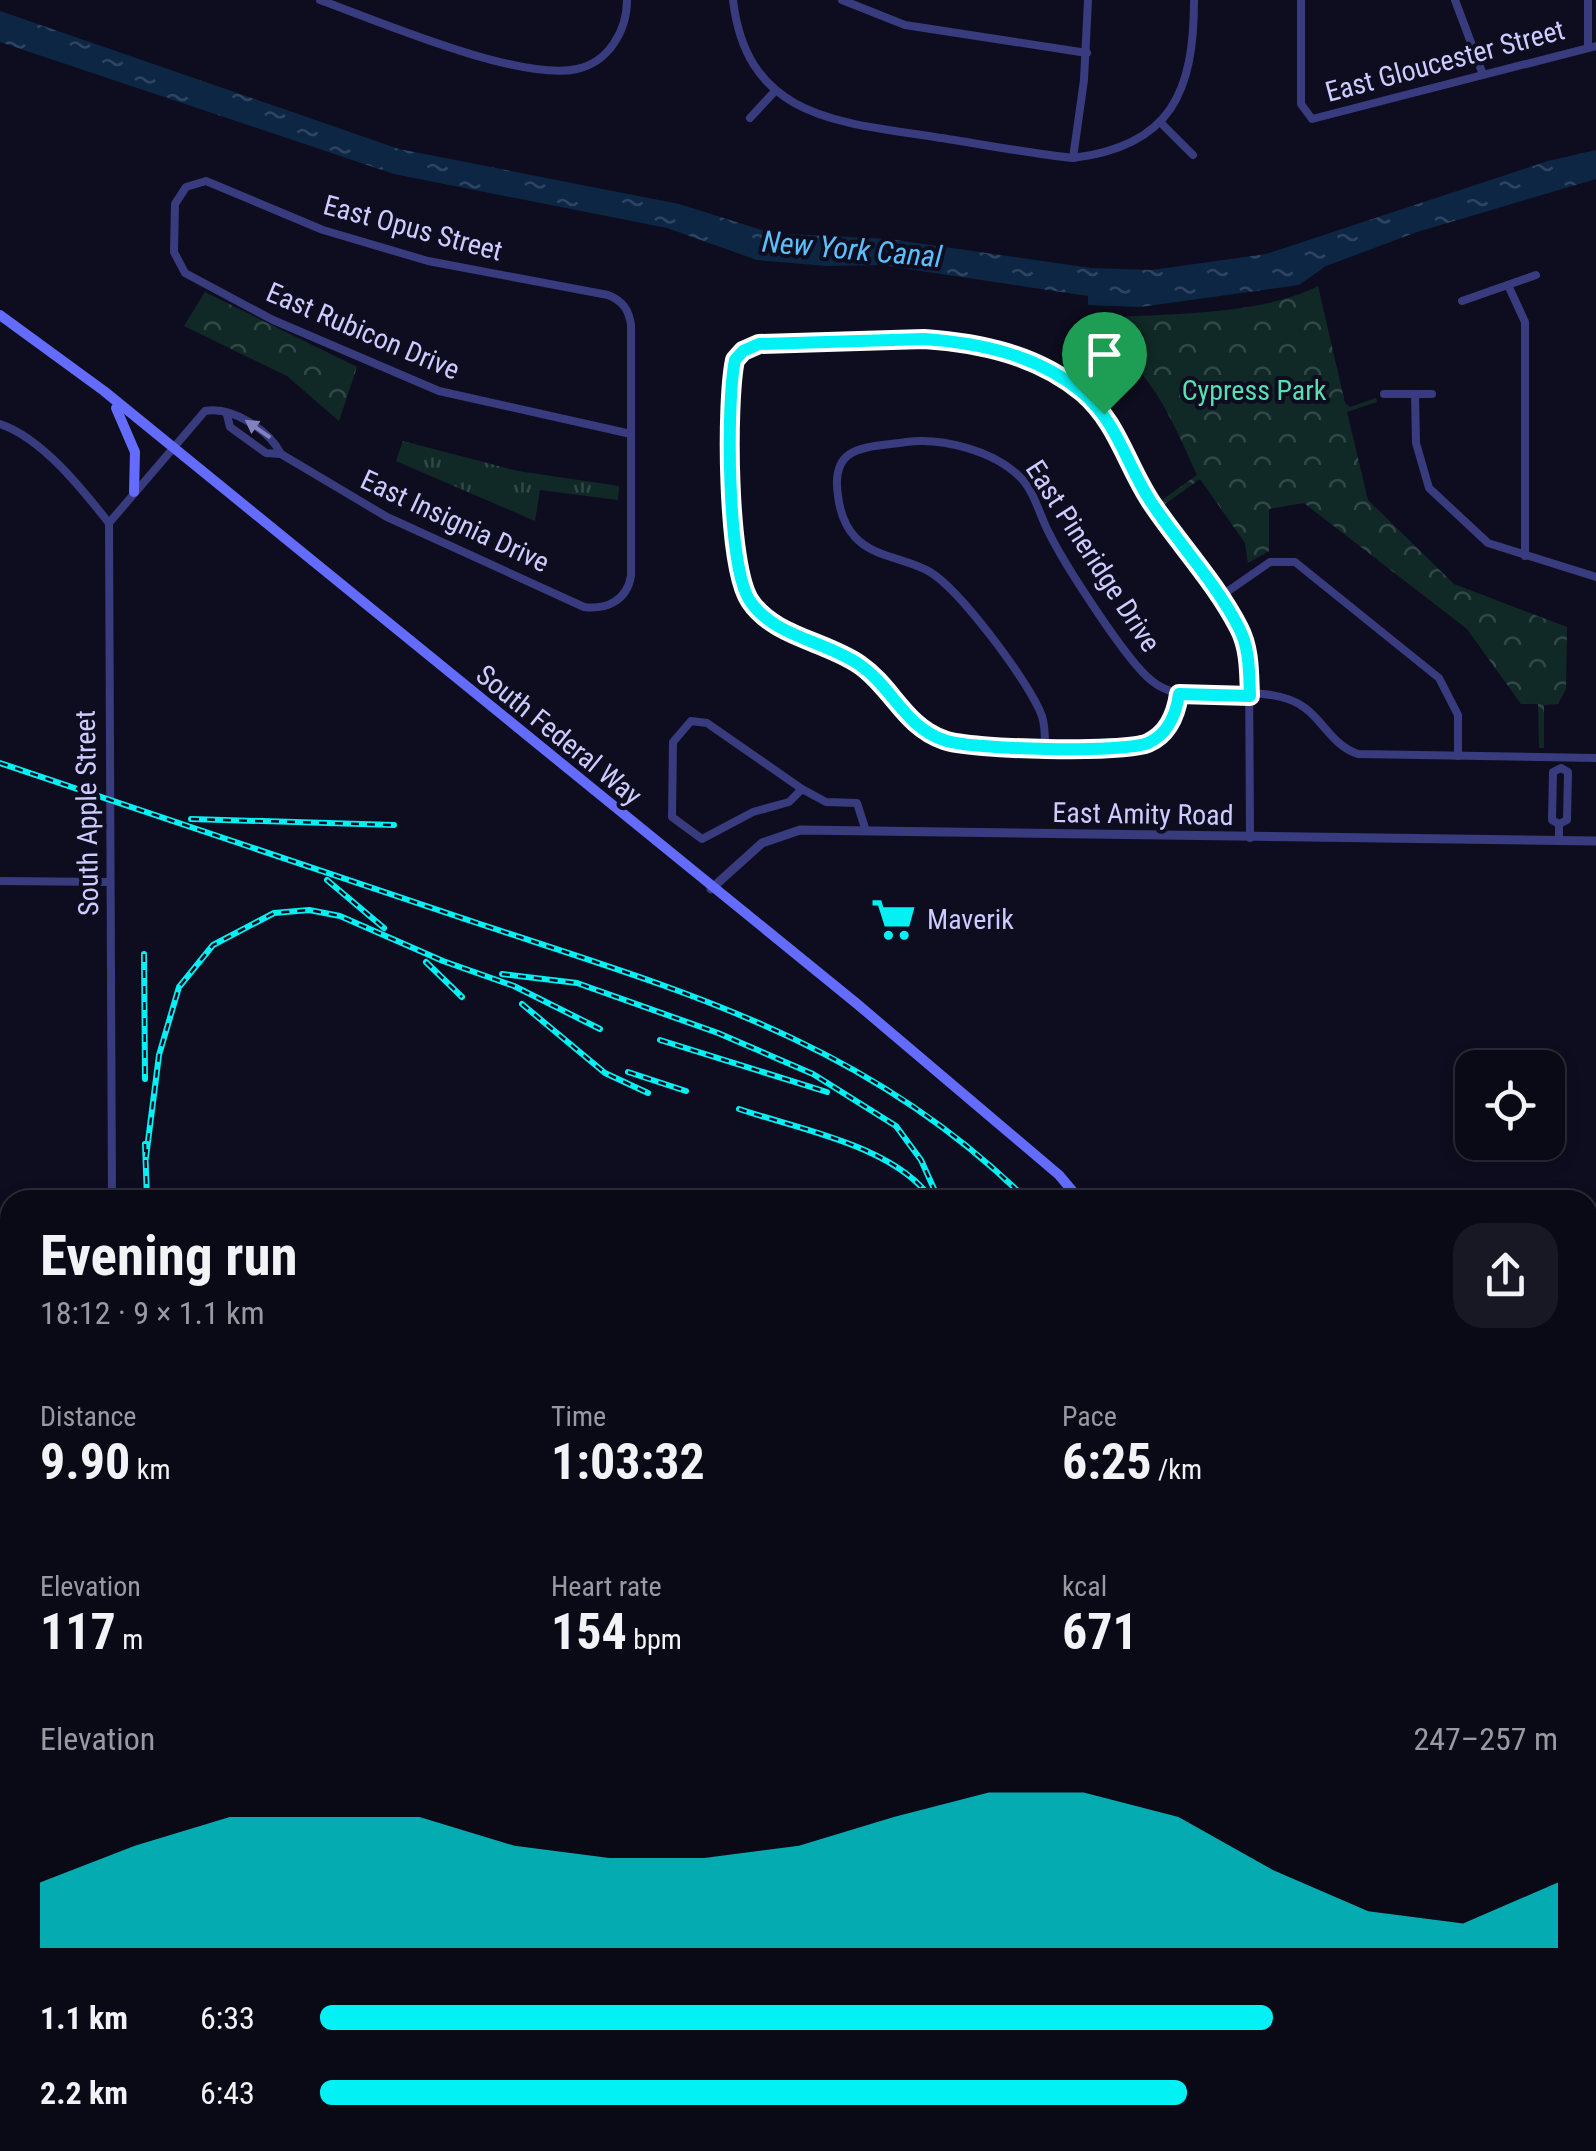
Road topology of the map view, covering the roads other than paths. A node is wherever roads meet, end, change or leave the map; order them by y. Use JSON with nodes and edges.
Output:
{"nodes":[{"id":1,"x":320,"y":0,"type":"edge"},
{"id":2,"x":627,"y":0,"type":"edge"},
{"id":3,"x":734,"y":0,"type":"edge"},
{"id":4,"x":842,"y":0,"type":"edge"},
{"id":5,"x":1088,"y":0,"type":"edge"},
{"id":6,"x":1194,"y":0,"type":"edge"},
{"id":7,"x":1301,"y":0,"type":"edge"},
{"id":8,"x":1455,"y":0,"type":"edge"},
{"id":9,"x":1588,"y":0,"type":"edge"},
{"id":10,"x":1592,"y":46,"type":"edge"},
{"id":11,"x":1087,"y":52,"type":"junction"},
{"id":12,"x":1482,"y":72,"type":"junction"},
{"id":13,"x":775,"y":91,"type":"junction"},
{"id":14,"x":750,"y":118,"type":"dead end"},
{"id":15,"x":1161,"y":123,"type":"junction"},
{"id":16,"x":1193,"y":155,"type":"dead end"},
{"id":17,"x":1073,"y":158,"type":"junction"},
{"id":18,"x":196,"y":182,"type":"joint"},
{"id":19,"x":1536,"y":275,"type":"dead end"},
{"id":20,"x":1508,"y":284,"type":"junction"},
{"id":21,"x":1462,"y":300,"type":"dead end"},
{"id":22,"x":0,"y":315,"type":"edge"},
{"id":23,"x":104,"y":391,"type":"junction"},
{"id":24,"x":1384,"y":394,"type":"dead end"},
{"id":25,"x":1415,"y":394,"type":"junction"},
{"id":26,"x":1432,"y":394,"type":"dead end"},
{"id":27,"x":227,"y":415,"type":"junction"},
{"id":28,"x":0,"y":424,"type":"edge"},
{"id":29,"x":631,"y":434,"type":"junction"},
{"id":30,"x":170,"y":448,"type":"junction"},
{"id":31,"x":281,"y":454,"type":"junction"},
{"id":32,"x":134,"y":492,"type":"junction"},
{"id":33,"x":109,"y":523,"type":"junction"},
{"id":34,"x":1524,"y":556,"type":"junction"},
{"id":35,"x":1596,"y":577,"type":"edge"},
{"id":36,"x":1218,"y":598,"type":"junction"},
{"id":37,"x":1179,"y":694,"type":"junction"},
{"id":38,"x":1250,"y":696,"type":"junction"},
{"id":39,"x":1045,"y":746,"type":"junction"},
{"id":40,"x":1458,"y":756,"type":"junction"},
{"id":41,"x":1596,"y":758,"type":"edge"},
{"id":42,"x":1561,"y":763,"type":"junction"},
{"id":43,"x":802,"y":789,"type":"junction"},
{"id":44,"x":1560,"y":824,"type":"junction"},
{"id":45,"x":865,"y":828,"type":"junction"},
{"id":46,"x":1250,"y":838,"type":"junction"},
{"id":47,"x":1559,"y":841,"type":"junction"},
{"id":48,"x":1596,"y":842,"type":"edge"},
{"id":49,"x":0,"y":880,"type":"edge"},
{"id":50,"x":110,"y":882,"type":"junction"},
{"id":51,"x":711,"y":890,"type":"junction"},
{"id":52,"x":112,"y":1190,"type":"edge"},
{"id":53,"x":1072,"y":1190,"type":"edge"}],
"edges":[{"from":1,"to":2,"type":"street"},
{"from":3,"to":13,"type":"street"},
{"from":4,"to":11,"type":"street"},
{"from":5,"to":11,"type":"street"},
{"from":6,"to":15,"type":"street"},
{"from":7,"to":12,"type":"street","name":"East Gloucester Street"},
{"from":8,"to":12,"type":"street"},
{"from":9,"to":10,"type":"street"},
{"from":10,"to":12,"type":"street","name":"East Gloucester Street"},
{"from":11,"to":17,"type":"street"},
{"from":13,"to":14,"type":"street"},
{"from":13,"to":17,"type":"street"},
{"from":15,"to":16,"type":"street"},
{"from":15,"to":17,"type":"street"},
{"from":18,"to":29,"type":"street","name":"East Opus Street"},
{"from":18,"to":29,"type":"street","name":"East Rubicon Drive"},
{"from":19,"to":20,"type":"street"},
{"from":20,"to":21,"type":"street"},
{"from":20,"to":34,"type":"street"},
{"from":22,"to":23,"type":"main road","name":"South Federal Way"},
{"from":23,"to":30,"type":"main road","name":"South Federal Way"},
{"from":23,"to":32,"type":"main road"},
{"from":24,"to":25,"type":"street"},
{"from":25,"to":26,"type":"street"},
{"from":25,"to":34,"type":"street"},
{"from":27,"to":30,"type":"street"},
{"from":31,"to":27,"type":"street","name":"East Insignia Drive","one_way":true},
{"from":27,"to":31,"type":"street","name":"East Insignia Drive"},
{"from":28,"to":33,"type":"street"},
{"from":29,"to":31,"type":"street","name":"East Insignia Drive"},
{"from":30,"to":32,"type":"street"},
{"from":30,"to":51,"type":"main road","name":"South Federal Way"},
{"from":32,"to":33,"type":"street"},
{"from":33,"to":50,"type":"street","name":"South Apple Street"},
{"from":34,"to":35,"type":"street"},
{"from":36,"to":38,"type":"street"},
{"from":36,"to":39,"type":"street"},
{"from":36,"to":40,"type":"street"},
{"from":37,"to":38,"type":"street"},
{"from":37,"to":39,"type":"street"},
{"from":37,"to":39,"type":"street","name":"East Pineridge Drive"},
{"from":38,"to":40,"type":"street"},
{"from":38,"to":46,"type":"street"},
{"from":40,"to":42,"type":"street"},
{"from":41,"to":42,"type":"street"},
{"from":42,"to":44,"type":"street"},
{"from":42,"to":44,"type":"street"},
{"from":43,"to":43,"type":"street"},
{"from":43,"to":45,"type":"street"},
{"from":44,"to":47,"type":"street"},
{"from":45,"to":46,"type":"street","name":"East Amity Road"},
{"from":45,"to":51,"type":"street","name":"East Amity Road"},
{"from":46,"to":47,"type":"street","name":"East Amity Road"},
{"from":47,"to":48,"type":"street","name":"East Amity Road"},
{"from":49,"to":50,"type":"street"},
{"from":50,"to":52,"type":"street","name":"South Apple Street"},
{"from":51,"to":53,"type":"main road","name":"South Federal Way"}]}
